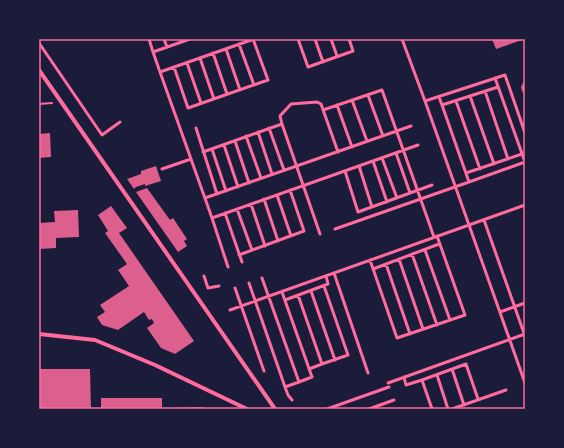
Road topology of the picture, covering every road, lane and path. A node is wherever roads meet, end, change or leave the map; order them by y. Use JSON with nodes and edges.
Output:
{"nodes":[{"id":1,"x":149,"y":39,"type":"edge"},
{"id":2,"x":164,"y":39,"type":"edge"},
{"id":3,"x":177,"y":39,"type":"edge"},
{"id":4,"x":190,"y":39,"type":"edge"},
{"id":5,"x":254,"y":39,"type":"edge"},
{"id":6,"x":298,"y":39,"type":"edge"},
{"id":7,"x":315,"y":39,"type":"edge"},
{"id":8,"x":331,"y":39,"type":"edge"},
{"id":9,"x":349,"y":39,"type":"edge"},
{"id":10,"x":402,"y":39,"type":"edge"},
{"id":11,"x":39,"y":43,"type":"edge"},
{"id":12,"x":178,"y":43,"type":"junction"},
{"id":13,"x":239,"y":44,"type":"junction"},
{"id":14,"x":167,"y":47,"type":"junction"},
{"id":15,"x":226,"y":49,"type":"junction"},
{"id":16,"x":153,"y":52,"type":"junction"},
{"id":17,"x":213,"y":53,"type":"junction"},
{"id":18,"x":338,"y":56,"type":"junction"},
{"id":19,"x":200,"y":58,"type":"junction"},
{"id":20,"x":186,"y":62,"type":"junction"},
{"id":21,"x":323,"y":62,"type":"junction"},
{"id":22,"x":174,"y":67,"type":"junction"},
{"id":23,"x":39,"y":70,"type":"edge"},
{"id":24,"x":160,"y":72,"type":"junction"},
{"id":25,"x":495,"y":78,"type":"junction"},
{"id":26,"x":254,"y":85,"type":"junction"},
{"id":27,"x":498,"y":87,"type":"junction"},
{"id":28,"x":240,"y":90,"type":"junction"},
{"id":29,"x":485,"y":91,"type":"junction"},
{"id":30,"x":227,"y":94,"type":"junction"},
{"id":31,"x":368,"y":94,"type":"junction"},
{"id":32,"x":470,"y":96,"type":"junction"},
{"id":33,"x":439,"y":97,"type":"junction"},
{"id":34,"x":214,"y":99,"type":"junction"},
{"id":35,"x":352,"y":100,"type":"junction"},
{"id":36,"x":424,"y":101,"type":"junction"},
{"id":37,"x":456,"y":101,"type":"junction"},
{"id":38,"x":60,"y":102,"type":"junction"},
{"id":39,"x":39,"y":104,"type":"edge"},
{"id":40,"x":201,"y":104,"type":"junction"},
{"id":41,"x":337,"y":105,"type":"junction"},
{"id":42,"x":442,"y":106,"type":"junction"},
{"id":43,"x":323,"y":110,"type":"junction"},
{"id":44,"x":120,"y":122,"type":"dead end"},
{"id":45,"x":282,"y":124,"type":"junction"},
{"id":46,"x":411,"y":126,"type":"dead end"},
{"id":47,"x":196,"y":128,"type":"dead end"},
{"id":48,"x":269,"y":128,"type":"junction"},
{"id":49,"x":397,"y":131,"type":"junction"},
{"id":50,"x":258,"y":132,"type":"junction"},
{"id":51,"x":525,"y":133,"type":"edge"},
{"id":52,"x":246,"y":136,"type":"junction"},
{"id":53,"x":383,"y":136,"type":"junction"},
{"id":54,"x":235,"y":141,"type":"junction"},
{"id":55,"x":367,"y":141,"type":"junction"},
{"id":56,"x":224,"y":145,"type":"junction"},
{"id":57,"x":418,"y":145,"type":"dead end"},
{"id":58,"x":352,"y":147,"type":"junction"},
{"id":59,"x":212,"y":149,"type":"junction"},
{"id":60,"x":404,"y":150,"type":"junction"},
{"id":61,"x":204,"y":152,"type":"junction"},
{"id":62,"x":338,"y":152,"type":"junction"},
{"id":63,"x":396,"y":153,"type":"junction"},
{"id":64,"x":522,"y":154,"type":"junction"},
{"id":65,"x":382,"y":158,"type":"junction"},
{"id":66,"x":191,"y":159,"type":"junction"},
{"id":67,"x":508,"y":159,"type":"junction"},
{"id":68,"x":373,"y":161,"type":"junction"},
{"id":69,"x":525,"y":162,"type":"edge"},
{"id":70,"x":494,"y":164,"type":"junction"},
{"id":71,"x":297,"y":166,"type":"junction"},
{"id":72,"x":359,"y":166,"type":"junction"},
{"id":73,"x":480,"y":169,"type":"junction"},
{"id":74,"x":162,"y":170,"type":"dead end"},
{"id":75,"x":284,"y":170,"type":"junction"},
{"id":76,"x":345,"y":171,"type":"junction"},
{"id":77,"x":466,"y":173,"type":"junction"},
{"id":78,"x":272,"y":174,"type":"junction"},
{"id":79,"x":261,"y":178,"type":"junction"},
{"id":80,"x":469,"y":182,"type":"junction"},
{"id":81,"x":249,"y":183,"type":"junction"},
{"id":82,"x":303,"y":185,"type":"junction"},
{"id":83,"x":432,"y":185,"type":"dead end"},
{"id":84,"x":455,"y":186,"type":"junction"},
{"id":85,"x":238,"y":187,"type":"junction"},
{"id":86,"x":290,"y":190,"type":"junction"},
{"id":87,"x":418,"y":190,"type":"junction"},
{"id":88,"x":226,"y":191,"type":"junction"},
{"id":89,"x":410,"y":193,"type":"junction"},
{"id":90,"x":217,"y":194,"type":"junction"},
{"id":91,"x":277,"y":194,"type":"junction"},
{"id":92,"x":205,"y":198,"type":"junction"},
{"id":93,"x":397,"y":198,"type":"junction"},
{"id":94,"x":421,"y":198,"type":"junction"},
{"id":95,"x":264,"y":199,"type":"junction"},
{"id":96,"x":387,"y":202,"type":"junction"},
{"id":97,"x":251,"y":204,"type":"junction"},
{"id":98,"x":525,"y":205,"type":"edge"},
{"id":99,"x":372,"y":207,"type":"junction"},
{"id":100,"x":237,"y":209,"type":"junction"},
{"id":101,"x":225,"y":213,"type":"junction"},
{"id":102,"x":212,"y":218,"type":"junction"},
{"id":103,"x":484,"y":220,"type":"junction"},
{"id":104,"x":469,"y":225,"type":"junction"},
{"id":105,"x":334,"y":229,"type":"dead end"},
{"id":106,"x":320,"y":234,"type":"dead end"},
{"id":107,"x":291,"y":236,"type":"junction"},
{"id":108,"x":436,"y":237,"type":"junction"},
{"id":109,"x":278,"y":241,"type":"junction"},
{"id":110,"x":439,"y":244,"type":"junction"},
{"id":111,"x":265,"y":246,"type":"junction"},
{"id":112,"x":252,"y":250,"type":"junction"},
{"id":113,"x":425,"y":250,"type":"junction"},
{"id":114,"x":412,"y":254,"type":"junction"},
{"id":115,"x":239,"y":255,"type":"junction"},
{"id":116,"x":399,"y":259,"type":"junction"},
{"id":117,"x":370,"y":260,"type":"junction"},
{"id":118,"x":242,"y":262,"type":"dead end"},
{"id":119,"x":386,"y":264,"type":"junction"},
{"id":120,"x":228,"y":268,"type":"dead end"},
{"id":121,"x":373,"y":269,"type":"junction"},
{"id":122,"x":334,"y":273,"type":"junction"},
{"id":123,"x":204,"y":276,"type":"dead end"},
{"id":124,"x":326,"y":276,"type":"junction"},
{"id":125,"x":262,"y":278,"type":"dead end"},
{"id":126,"x":249,"y":283,"type":"dead end"},
{"id":127,"x":219,"y":286,"type":"dead end"},
{"id":128,"x":324,"y":286,"type":"junction"},
{"id":129,"x":235,"y":288,"type":"dead end"},
{"id":130,"x":311,"y":290,"type":"junction"},
{"id":131,"x":282,"y":292,"type":"junction"},
{"id":132,"x":298,"y":295,"type":"junction"},
{"id":133,"x":269,"y":296,"type":"junction"},
{"id":134,"x":285,"y":300,"type":"junction"},
{"id":135,"x":255,"y":302,"type":"junction"},
{"id":136,"x":525,"y":303,"type":"edge"},
{"id":137,"x":242,"y":306,"type":"junction"},
{"id":138,"x":514,"y":307,"type":"junction"},
{"id":139,"x":230,"y":310,"type":"dead end"},
{"id":140,"x":500,"y":312,"type":"junction"},
{"id":141,"x":450,"y":320,"type":"junction"},
{"id":142,"x":437,"y":325,"type":"junction"},
{"id":143,"x":423,"y":330,"type":"junction"},
{"id":144,"x":39,"y":334,"type":"edge"},
{"id":145,"x":410,"y":334,"type":"junction"},
{"id":146,"x":525,"y":335,"type":"edge"},
{"id":147,"x":510,"y":340,"type":"junction"},
{"id":148,"x":335,"y":360,"type":"junction"},
{"id":149,"x":322,"y":364,"type":"junction"},
{"id":150,"x":309,"y":369,"type":"junction"},
{"id":151,"x":452,"y":369,"type":"junction"},
{"id":152,"x":264,"y":371,"type":"dead end"},
{"id":153,"x":368,"y":373,"type":"dead end"},
{"id":154,"x":437,"y":375,"type":"junction"},
{"id":155,"x":404,"y":377,"type":"junction"},
{"id":156,"x":422,"y":380,"type":"junction"},
{"id":157,"x":299,"y":382,"type":"junction"},
{"id":158,"x":525,"y":383,"type":"edge"},
{"id":159,"x":285,"y":387,"type":"junction"},
{"id":160,"x":506,"y":390,"type":"dead end"},
{"id":161,"x":292,"y":400,"type":"dead end"},
{"id":162,"x":394,"y":400,"type":"dead end"},
{"id":163,"x":478,"y":400,"type":"junction"},
{"id":164,"x":464,"y":405,"type":"junction"},
{"id":165,"x":247,"y":409,"type":"edge"},
{"id":166,"x":275,"y":409,"type":"edge"},
{"id":167,"x":327,"y":409,"type":"edge"},
{"id":168,"x":369,"y":409,"type":"edge"},
{"id":169,"x":432,"y":409,"type":"edge"},
{"id":170,"x":448,"y":409,"type":"edge"},
{"id":171,"x":452,"y":409,"type":"edge"}],
"edges":[{"from":1,"to":16,"type":"lane"},
{"from":2,"to":14,"type":"lane"},
{"from":3,"to":12,"type":"lane"},
{"from":4,"to":12,"type":"lane"},
{"from":5,"to":13,"type":"lane"},
{"from":5,"to":26,"type":"lane"},
{"from":6,"to":21,"type":"lane"},
{"from":7,"to":21,"type":"lane"},
{"from":8,"to":18,"type":"lane"},
{"from":9,"to":18,"type":"lane"},
{"from":10,"to":36,"type":"lane"},
{"from":11,"to":44,"type":"lane"},
{"from":12,"to":14,"type":"lane"},
{"from":13,"to":15,"type":"lane"},
{"from":13,"to":26,"type":"lane"},
{"from":14,"to":16,"type":"lane"},
{"from":15,"to":17,"type":"lane"},
{"from":15,"to":28,"type":"lane"},
{"from":16,"to":24,"type":"lane"},
{"from":17,"to":19,"type":"lane"},
{"from":17,"to":30,"type":"lane"},
{"from":18,"to":21,"type":"lane"},
{"from":19,"to":20,"type":"lane"},
{"from":19,"to":34,"type":"lane"},
{"from":20,"to":22,"type":"lane"},
{"from":20,"to":40,"type":"lane"},
{"from":22,"to":24,"type":"lane"},
{"from":22,"to":40,"type":"lane"},
{"from":23,"to":38,"type":"street"},
{"from":24,"to":66,"type":"lane"},
{"from":25,"to":27,"type":"lane"},
{"from":25,"to":33,"type":"lane"},
{"from":25,"to":51,"type":"lane"},
{"from":26,"to":28,"type":"lane"},
{"from":27,"to":29,"type":"lane"},
{"from":27,"to":64,"type":"lane"},
{"from":28,"to":30,"type":"lane"},
{"from":29,"to":32,"type":"lane"},
{"from":29,"to":67,"type":"lane"},
{"from":30,"to":34,"type":"lane"},
{"from":31,"to":35,"type":"lane"},
{"from":31,"to":49,"type":"lane"},
{"from":31,"to":53,"type":"lane"},
{"from":32,"to":37,"type":"lane"},
{"from":32,"to":70,"type":"lane"},
{"from":33,"to":36,"type":"lane"},
{"from":33,"to":42,"type":"lane"},
{"from":34,"to":40,"type":"lane"},
{"from":35,"to":41,"type":"lane"},
{"from":35,"to":55,"type":"lane"},
{"from":36,"to":84,"type":"lane"},
{"from":37,"to":42,"type":"lane"},
{"from":37,"to":73,"type":"lane"},
{"from":38,"to":39,"type":"path"},
{"from":38,"to":166,"type":"street"},
{"from":41,"to":43,"type":"lane"},
{"from":41,"to":58,"type":"lane"},
{"from":42,"to":77,"type":"lane"},
{"from":43,"to":45,"type":"lane"},
{"from":43,"to":62,"type":"lane"},
{"from":45,"to":48,"type":"lane"},
{"from":45,"to":71,"type":"lane"},
{"from":46,"to":49,"type":"lane"},
{"from":47,"to":61,"type":"lane"},
{"from":48,"to":50,"type":"lane"},
{"from":48,"to":75,"type":"lane"},
{"from":49,"to":53,"type":"lane"},
{"from":49,"to":60,"type":"lane"},
{"from":50,"to":52,"type":"lane"},
{"from":50,"to":78,"type":"lane"},
{"from":52,"to":54,"type":"lane"},
{"from":52,"to":79,"type":"lane"},
{"from":53,"to":55,"type":"lane"},
{"from":54,"to":56,"type":"lane"},
{"from":54,"to":81,"type":"lane"},
{"from":55,"to":58,"type":"lane"},
{"from":56,"to":59,"type":"lane"},
{"from":56,"to":85,"type":"lane"},
{"from":57,"to":60,"type":"lane"},
{"from":58,"to":62,"type":"lane"},
{"from":59,"to":61,"type":"lane"},
{"from":59,"to":88,"type":"lane"},
{"from":60,"to":63,"type":"lane"},
{"from":60,"to":87,"type":"lane"},
{"from":61,"to":90,"type":"lane"},
{"from":62,"to":71,"type":"lane"},
{"from":63,"to":65,"type":"lane"},
{"from":63,"to":89,"type":"lane"},
{"from":64,"to":67,"type":"lane"},
{"from":64,"to":69,"type":"lane"},
{"from":65,"to":68,"type":"lane"},
{"from":65,"to":93,"type":"lane"},
{"from":66,"to":74,"type":"lane"},
{"from":66,"to":92,"type":"lane"},
{"from":67,"to":70,"type":"lane"},
{"from":68,"to":72,"type":"lane"},
{"from":68,"to":96,"type":"lane"},
{"from":69,"to":80,"type":"lane"},
{"from":70,"to":73,"type":"lane"},
{"from":71,"to":75,"type":"lane"},
{"from":71,"to":82,"type":"lane"},
{"from":72,"to":76,"type":"lane"},
{"from":72,"to":99,"type":"lane"},
{"from":73,"to":77,"type":"lane"},
{"from":75,"to":78,"type":"lane"},
{"from":76,"to":82,"type":"lane"},
{"from":76,"to":99,"type":"lane"},
{"from":77,"to":80,"type":"lane"},
{"from":78,"to":79,"type":"lane"},
{"from":79,"to":81,"type":"lane"},
{"from":80,"to":84,"type":"lane"},
{"from":81,"to":85,"type":"lane"},
{"from":82,"to":86,"type":"lane"},
{"from":82,"to":106,"type":"lane"},
{"from":83,"to":87,"type":"lane"},
{"from":84,"to":94,"type":"lane"},
{"from":84,"to":104,"type":"lane"},
{"from":85,"to":88,"type":"lane"},
{"from":86,"to":91,"type":"lane"},
{"from":86,"to":107,"type":"lane"},
{"from":87,"to":89,"type":"lane"},
{"from":87,"to":94,"type":"lane"},
{"from":88,"to":90,"type":"lane"},
{"from":89,"to":93,"type":"lane"},
{"from":90,"to":92,"type":"lane"},
{"from":91,"to":95,"type":"lane"},
{"from":91,"to":107,"type":"lane"},
{"from":92,"to":102,"type":"lane"},
{"from":93,"to":96,"type":"lane"},
{"from":94,"to":105,"type":"lane"},
{"from":94,"to":108,"type":"lane"},
{"from":95,"to":97,"type":"lane"},
{"from":95,"to":109,"type":"lane"},
{"from":96,"to":99,"type":"lane"},
{"from":97,"to":100,"type":"lane"},
{"from":97,"to":111,"type":"lane"},
{"from":98,"to":103,"type":"lane"},
{"from":100,"to":101,"type":"lane"},
{"from":100,"to":112,"type":"lane"},
{"from":101,"to":102,"type":"lane"},
{"from":101,"to":115,"type":"lane"},
{"from":102,"to":120,"type":"lane"},
{"from":103,"to":104,"type":"lane"},
{"from":103,"to":138,"type":"lane"},
{"from":104,"to":108,"type":"lane"},
{"from":104,"to":140,"type":"lane"},
{"from":107,"to":109,"type":"lane"},
{"from":108,"to":110,"type":"lane"},
{"from":108,"to":117,"type":"lane"},
{"from":109,"to":111,"type":"lane"},
{"from":110,"to":113,"type":"lane"},
{"from":110,"to":141,"type":"lane"},
{"from":111,"to":112,"type":"lane"},
{"from":112,"to":115,"type":"lane"},
{"from":113,"to":114,"type":"lane"},
{"from":113,"to":141,"type":"lane"},
{"from":114,"to":116,"type":"lane"},
{"from":114,"to":142,"type":"lane"},
{"from":115,"to":118,"type":"lane"},
{"from":116,"to":119,"type":"lane"},
{"from":116,"to":143,"type":"lane"},
{"from":117,"to":121,"type":"lane"},
{"from":117,"to":122,"type":"lane"},
{"from":119,"to":121,"type":"lane"},
{"from":119,"to":145,"type":"lane"},
{"from":121,"to":145,"type":"lane"},
{"from":122,"to":124,"type":"lane"},
{"from":122,"to":153,"type":"lane"},
{"from":123,"to":127,"type":"lane"},
{"from":124,"to":128,"type":"lane"},
{"from":124,"to":131,"type":"lane"},
{"from":125,"to":133,"type":"lane"},
{"from":126,"to":135,"type":"lane"},
{"from":128,"to":130,"type":"lane"},
{"from":128,"to":148,"type":"lane"},
{"from":129,"to":137,"type":"lane"},
{"from":130,"to":132,"type":"lane"},
{"from":130,"to":148,"type":"lane"},
{"from":131,"to":133,"type":"lane"},
{"from":131,"to":134,"type":"lane"},
{"from":132,"to":134,"type":"lane"},
{"from":132,"to":149,"type":"lane"},
{"from":133,"to":135,"type":"lane"},
{"from":133,"to":157,"type":"lane"},
{"from":134,"to":150,"type":"lane"},
{"from":135,"to":137,"type":"lane"},
{"from":135,"to":159,"type":"lane"},
{"from":136,"to":138,"type":"lane"},
{"from":137,"to":139,"type":"lane"},
{"from":137,"to":152,"type":"lane"},
{"from":138,"to":140,"type":"lane"},
{"from":138,"to":146,"type":"lane"},
{"from":140,"to":147,"type":"lane"},
{"from":141,"to":142,"type":"lane"},
{"from":142,"to":143,"type":"lane"},
{"from":143,"to":145,"type":"lane"},
{"from":144,"to":165,"type":"street"},
{"from":146,"to":147,"type":"lane"},
{"from":147,"to":155,"type":"lane"},
{"from":147,"to":158,"type":"lane"},
{"from":148,"to":149,"type":"lane"},
{"from":149,"to":150,"type":"lane"},
{"from":150,"to":157,"type":"lane"},
{"from":151,"to":154,"type":"lane"},
{"from":151,"to":163,"type":"lane"},
{"from":151,"to":164,"type":"lane"},
{"from":154,"to":156,"type":"lane"},
{"from":154,"to":170,"type":"lane"},
{"from":155,"to":156,"type":"lane"},
{"from":155,"to":167,"type":"lane"},
{"from":156,"to":169,"type":"lane"},
{"from":157,"to":159,"type":"lane"},
{"from":159,"to":161,"type":"lane"},
{"from":160,"to":163,"type":"lane"},
{"from":162,"to":168,"type":"lane"},
{"from":163,"to":164,"type":"lane"},
{"from":164,"to":171,"type":"lane"}]}
